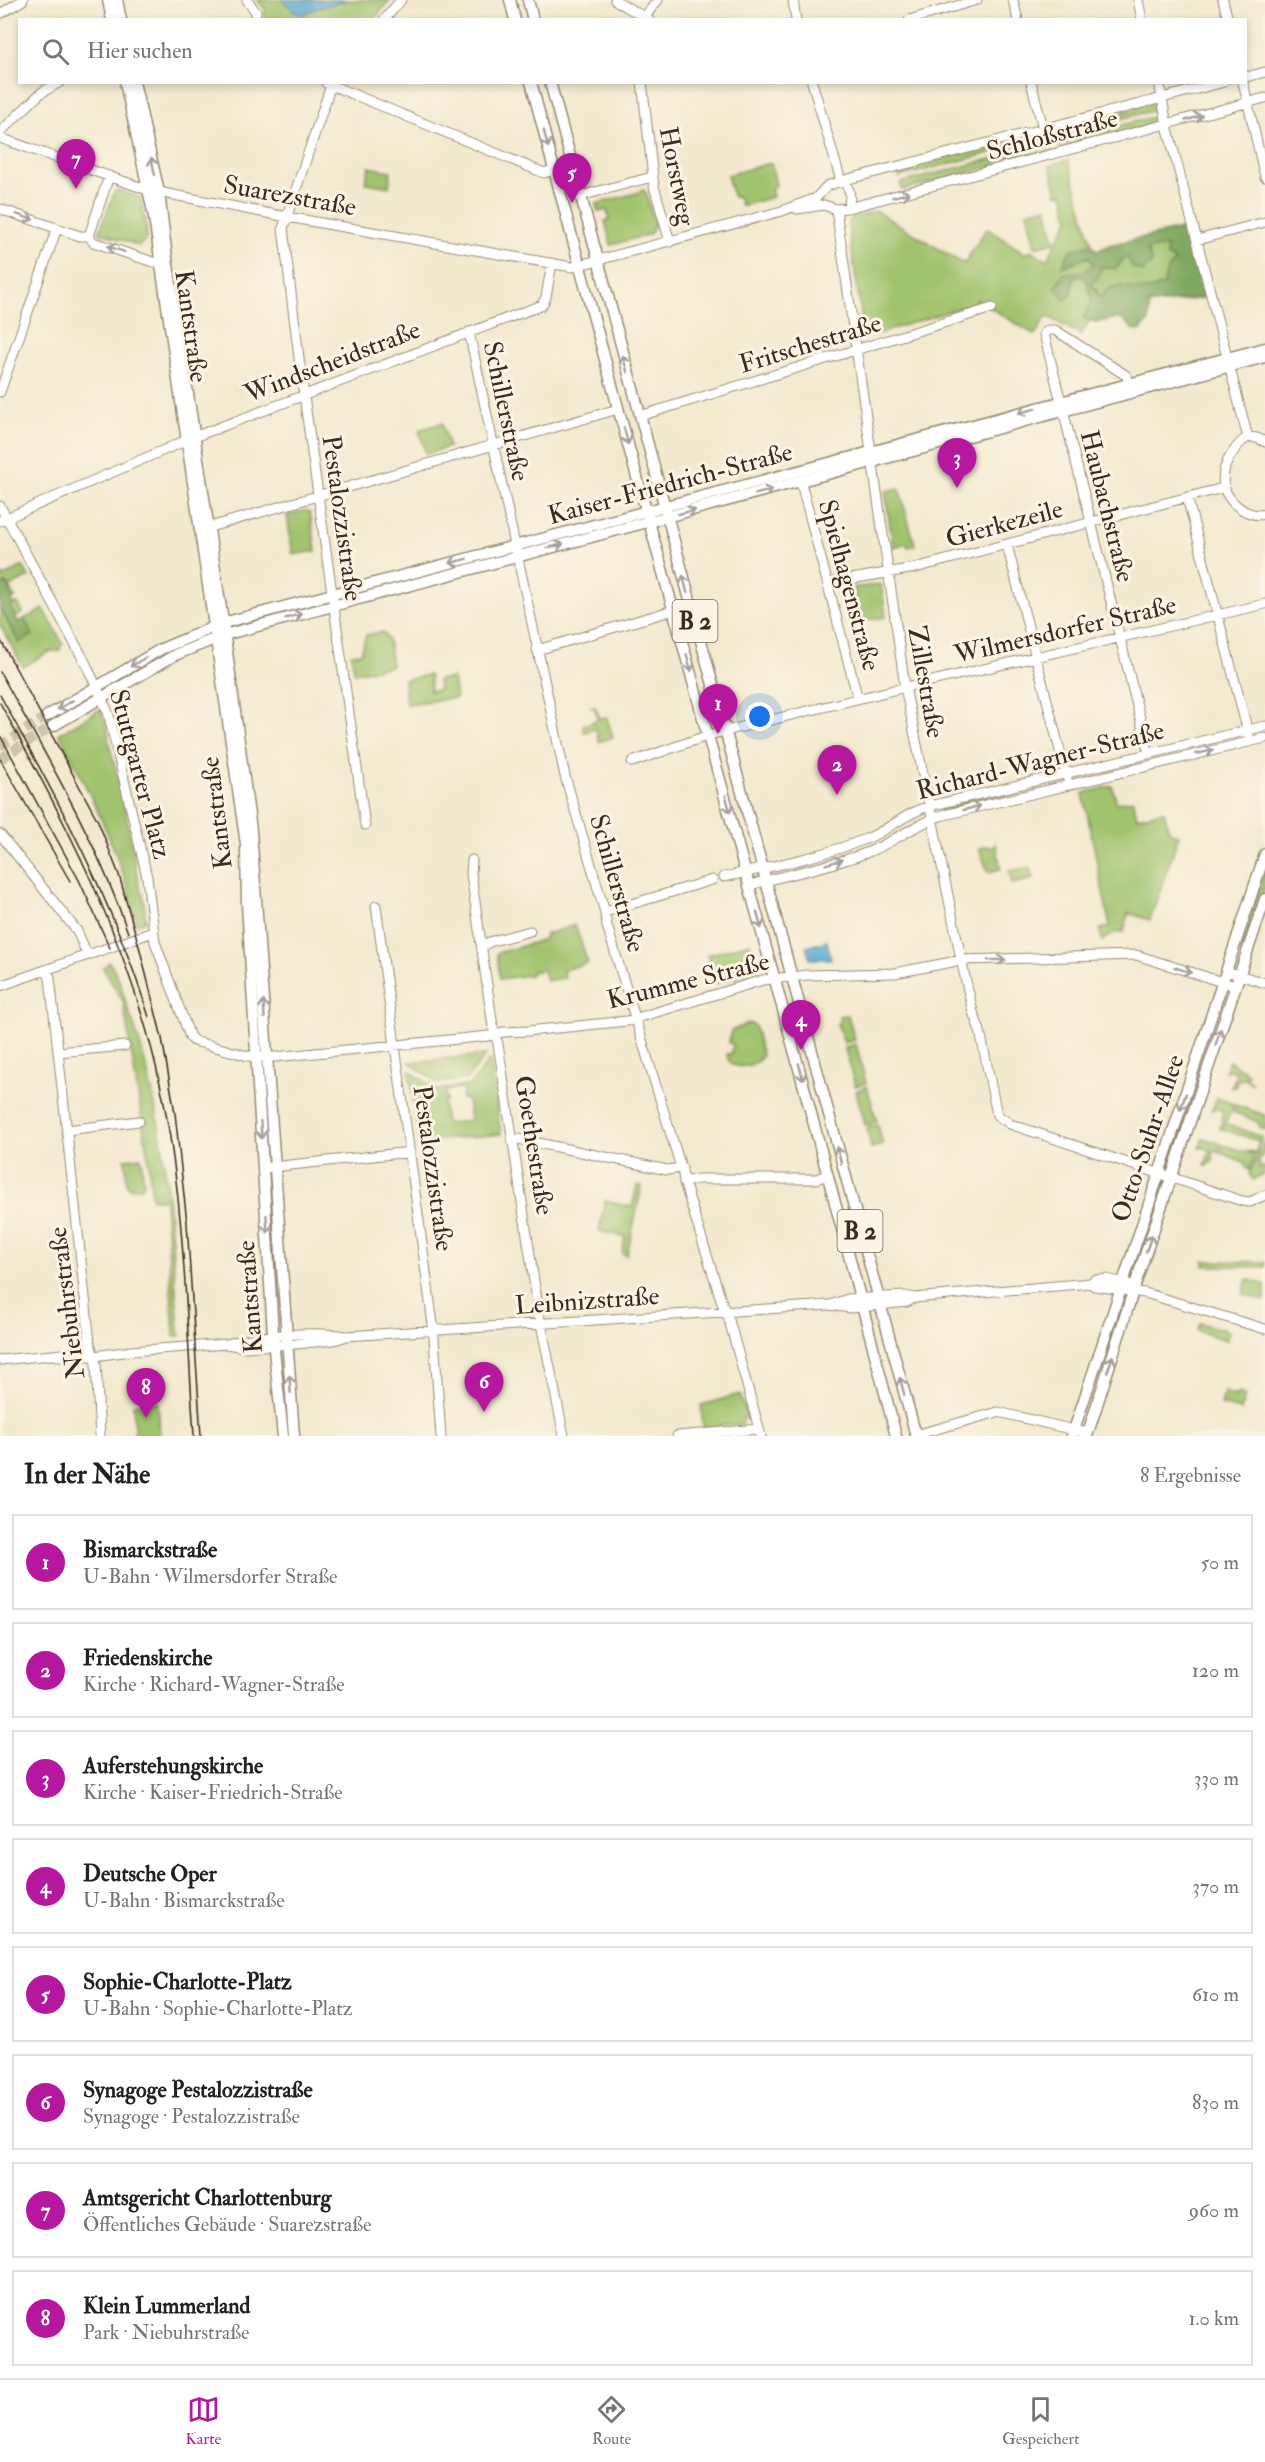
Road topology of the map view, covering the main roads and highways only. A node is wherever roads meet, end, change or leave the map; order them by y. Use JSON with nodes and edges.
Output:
{"nodes":[{"id":1,"x":108,"y":0,"type":"edge"},
{"id":2,"x":117,"y":0,"type":"edge"},
{"id":3,"x":510,"y":0,"type":"edge"},
{"id":4,"x":528,"y":0,"type":"edge"},
{"id":5,"x":112,"y":18,"type":"edge"},
{"id":6,"x":121,"y":18,"type":"edge"},
{"id":7,"x":514,"y":18,"type":"edge"},
{"id":8,"x":532,"y":18,"type":"edge"},
{"id":9,"x":126,"y":84,"type":"edge"},
{"id":10,"x":134,"y":84,"type":"edge"},
{"id":11,"x":532,"y":84,"type":"edge"},
{"id":12,"x":551,"y":84,"type":"edge"},
{"id":13,"x":153,"y":191,"type":"junction"},
{"id":14,"x":1265,"y":348,"type":"edge"},
{"id":15,"x":1265,"y":357,"type":"edge"},
{"id":16,"x":1229,"y":363,"type":"junction"},
{"id":17,"x":1061,"y":407,"type":"junction"},
{"id":18,"x":190,"y":439,"type":"junction"},
{"id":19,"x":872,"y":458,"type":"junction"},
{"id":20,"x":666,"y":512,"type":"junction"},
{"id":21,"x":648,"y":517,"type":"junction"},
{"id":22,"x":334,"y":599,"type":"junction"},
{"id":23,"x":218,"y":624,"type":"junction"},
{"id":24,"x":219,"y":637,"type":"junction"},
{"id":25,"x":1265,"y":854,"type":"edge"},
{"id":26,"x":1265,"y":899,"type":"edge"},
{"id":27,"x":262,"y":1056,"type":"junction"},
{"id":28,"x":1073,"y":1433,"type":"edge"},
{"id":29,"x":916,"y":1435,"type":"edge"},
{"id":30,"x":1087,"y":1435,"type":"edge"},
{"id":31,"x":283,"y":1436,"type":"edge"},
{"id":32,"x":294,"y":1436,"type":"edge"},
{"id":33,"x":896,"y":1436,"type":"edge"}],
"edges":[{"from":1,"to":5,"type":"main road"},
{"from":2,"to":6,"type":"main road"},
{"from":3,"to":7,"type":"main road"},
{"from":4,"to":8,"type":"main road"},
{"from":9,"to":13,"type":"main road"},
{"from":13,"to":10,"type":"main road","one_way":true},
{"from":11,"to":21,"type":"main road","number":"B 2","one_way":true},
{"from":20,"to":12,"type":"main road","number":"B 2","one_way":true},
{"from":13,"to":18,"type":"main road","name":"Kantstraße"},
{"from":13,"to":18,"type":"main road","name":"Kantstraße"},
{"from":14,"to":16,"type":"main road","name":"Kaiser-Friedrich-Straße"},
{"from":15,"to":16,"type":"main road","name":"Kaiser-Friedrich-Straße"},
{"from":16,"to":17,"type":"main road","name":"Kaiser-Friedrich-Straße"},
{"from":16,"to":17,"type":"main road","name":"Kaiser-Friedrich-Straße"},
{"from":17,"to":19,"type":"main road","name":"Kaiser-Friedrich-Straße"},
{"from":18,"to":23,"type":"main road","name":"Kantstraße"},
{"from":19,"to":20,"type":"main road","name":"Kaiser-Friedrich-Straße"},
{"from":20,"to":19,"type":"main road","name":"Kaiser-Friedrich-Straße","one_way":true},
{"from":20,"to":21,"type":"main road","name":"Kaiser-Friedrich-Straße"},
{"from":29,"to":20,"type":"main road","number":"B 2","one_way":true},
{"from":21,"to":22,"type":"main road","name":"Kaiser-Friedrich-Straße"},
{"from":21,"to":33,"type":"main road","number":"B 2","one_way":true},
{"from":22,"to":23,"type":"main road","name":"Kaiser-Friedrich-Straße"},
{"from":24,"to":22,"type":"main road","name":"Kaiser-Friedrich-Straße","one_way":true},
{"from":23,"to":24,"type":"main road","name":"Kantstraße"},
{"from":23,"to":24,"type":"main road","name":"Kaiser-Friedrich-Straße","one_way":true},
{"from":24,"to":27,"type":"main road","name":"Kantstraße"},
{"from":25,"to":28,"type":"main road","name":"Otto-Suhr-Allee","one_way":true},
{"from":30,"to":26,"type":"main road","name":"Otto-Suhr-Allee","one_way":true},
{"from":27,"to":31,"type":"main road","name":"Kantstraße","one_way":true},
{"from":32,"to":27,"type":"main road","name":"Kantstraße","one_way":true}]}
